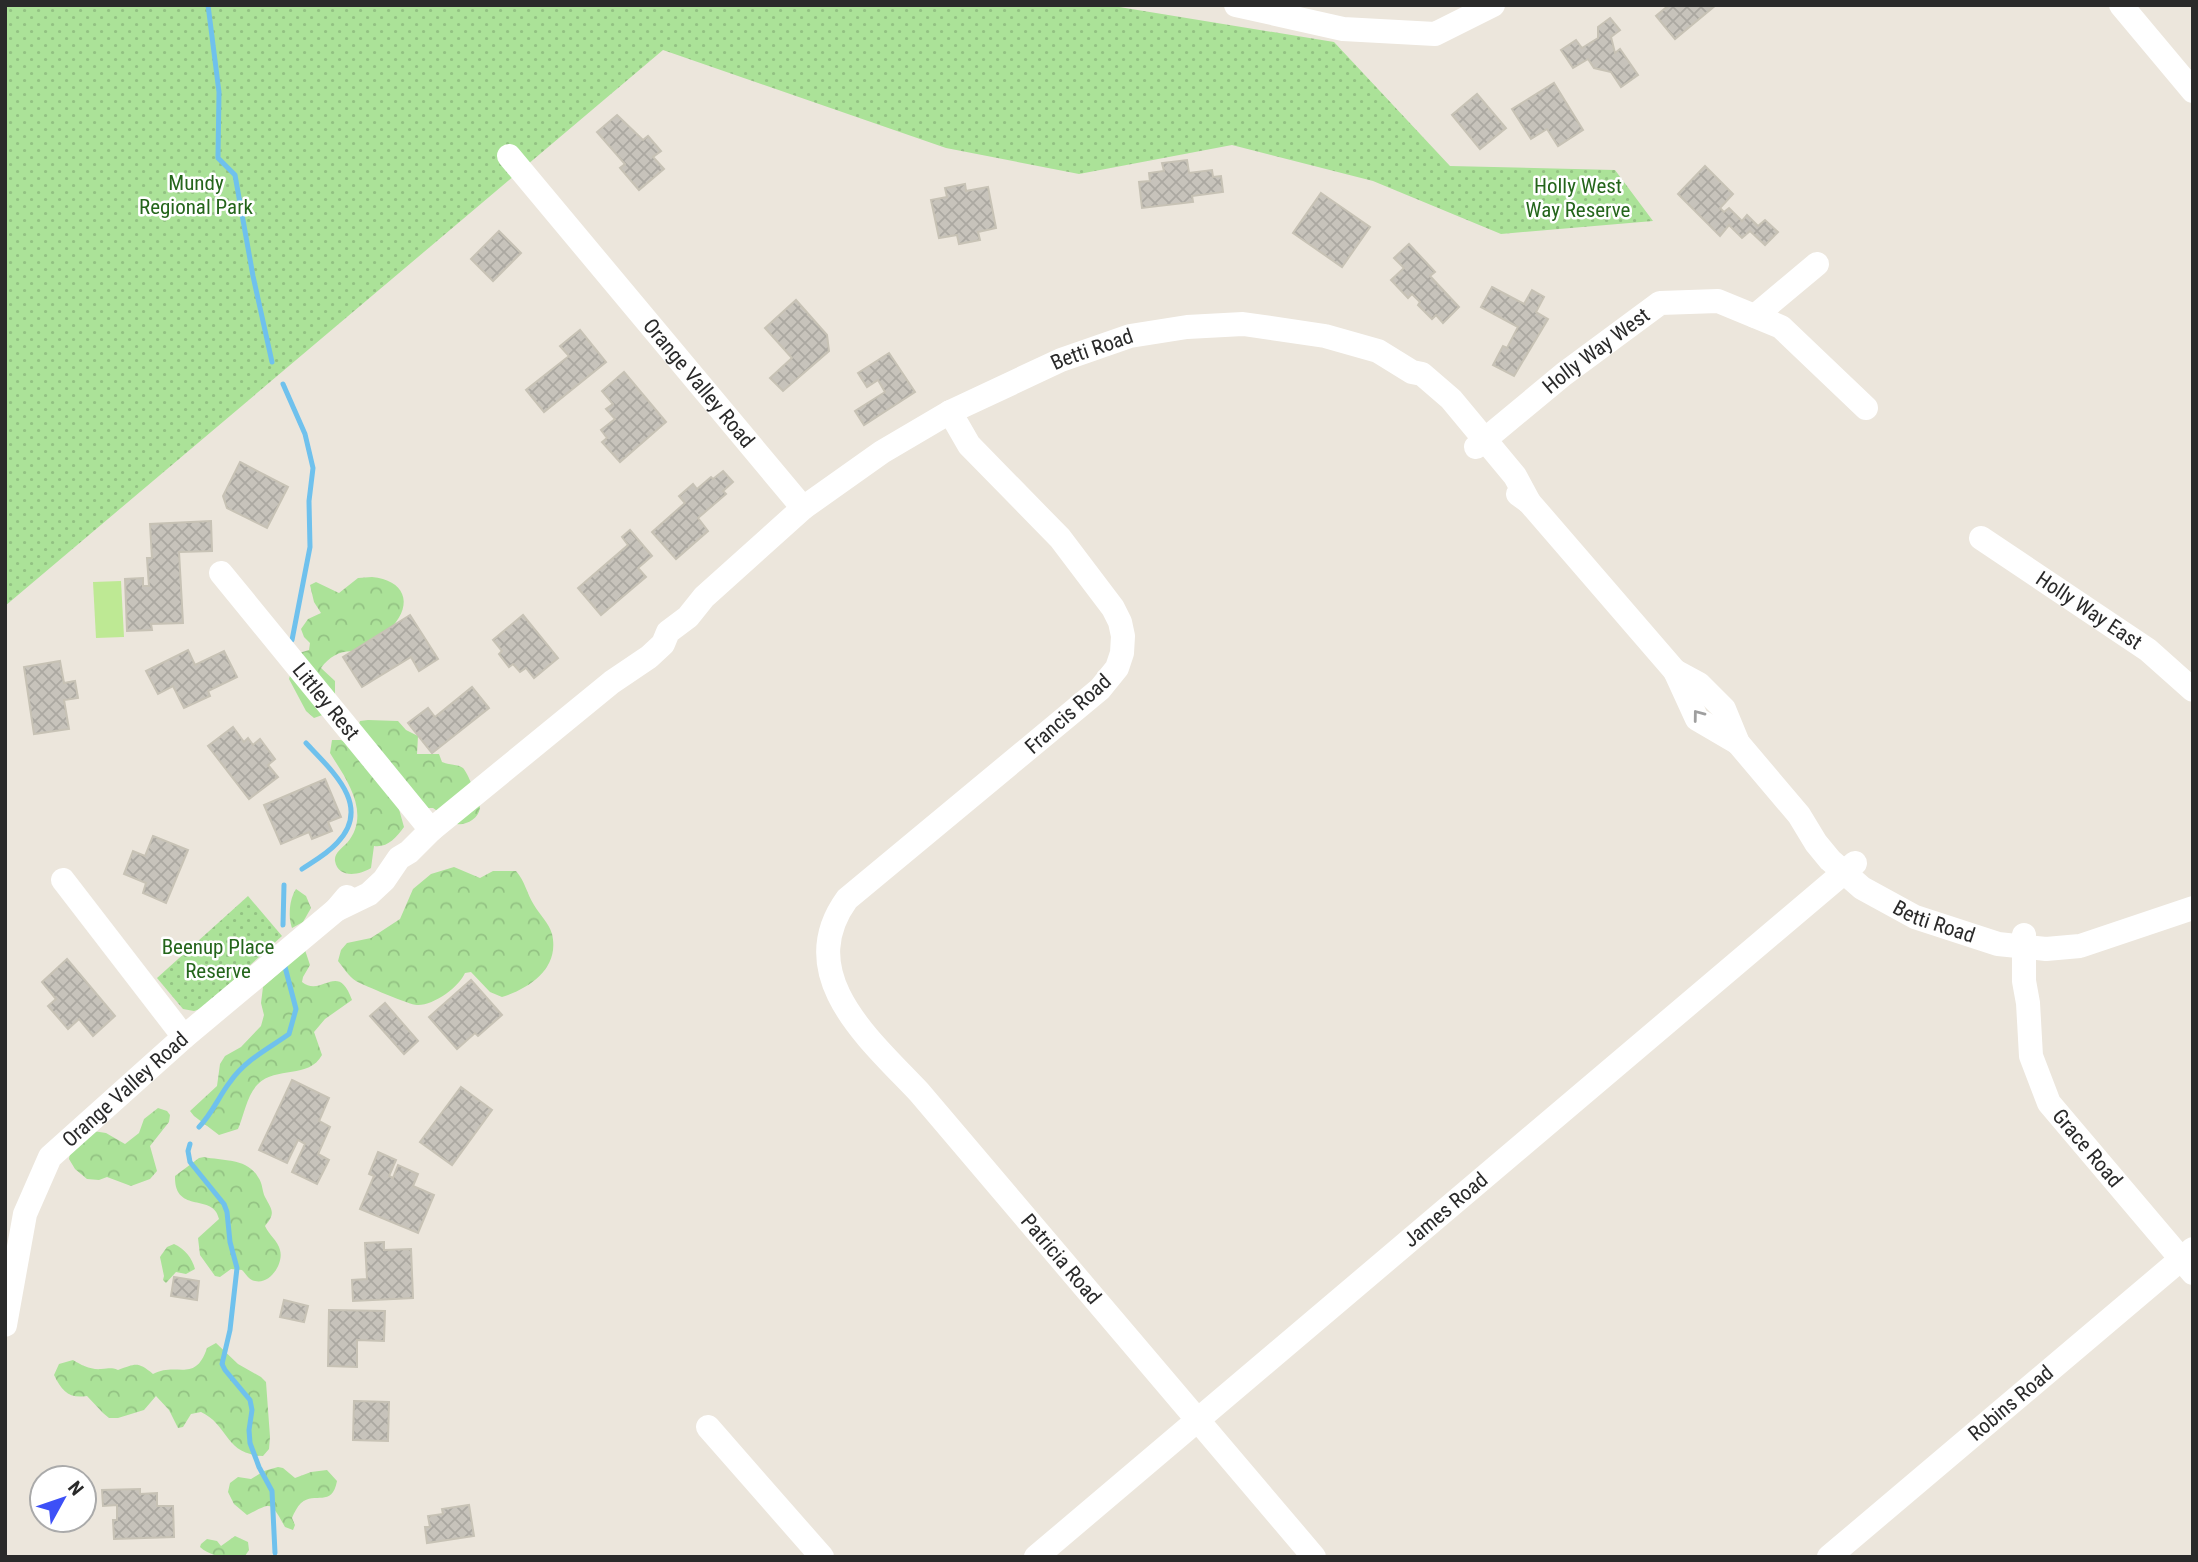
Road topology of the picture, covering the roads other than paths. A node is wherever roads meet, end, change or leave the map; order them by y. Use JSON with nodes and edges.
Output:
{"nodes":[{"id":1,"x":1236,"y":5,"type":"edge"},
{"id":2,"x":1493,"y":5,"type":"edge"},
{"id":3,"x":2121,"y":5,"type":"edge"},
{"id":4,"x":2193,"y":90,"type":"edge"},
{"id":5,"x":509,"y":156,"type":"dead end"},
{"id":6,"x":1817,"y":264,"type":"dead end"},
{"id":7,"x":1755,"y":316,"type":"junction"},
{"id":8,"x":1866,"y":408,"type":"dead end"},
{"id":9,"x":950,"y":412,"type":"junction"},
{"id":10,"x":1481,"y":443,"type":"junction"},
{"id":11,"x":803,"y":508,"type":"junction"},
{"id":12,"x":1981,"y":538,"type":"dead end"},
{"id":13,"x":221,"y":573,"type":"dead end"},
{"id":14,"x":2193,"y":690,"type":"edge"},
{"id":15,"x":425,"y":835,"type":"junction"},
{"id":16,"x":1850,"y":868,"type":"junction"},
{"id":17,"x":63,"y":880,"type":"dead end"},
{"id":18,"x":2193,"y":908,"type":"edge"},
{"id":19,"x":2035,"y":942,"type":"junction"},
{"id":20,"x":828,"y":951,"type":"joint"},
{"id":21,"x":184,"y":1037,"type":"junction"},
{"id":22,"x":2189,"y":1261,"type":"edge"},
{"id":23,"x":5,"y":1325,"type":"edge"},
{"id":24,"x":1198,"y":1422,"type":"junction"},
{"id":25,"x":708,"y":1427,"type":"dead end"},
{"id":26,"x":822,"y":1557,"type":"edge"},
{"id":27,"x":1036,"y":1557,"type":"edge"},
{"id":28,"x":1314,"y":1557,"type":"edge"},
{"id":29,"x":1829,"y":1557,"type":"edge"}],
"edges":[{"from":1,"to":2,"type":"street"},
{"from":3,"to":4,"type":"street"},
{"from":5,"to":11,"type":"street","name":"Orange Valley Road"},
{"from":6,"to":7,"type":"street"},
{"from":7,"to":8,"type":"street","name":"Holly Way West"},
{"from":7,"to":10,"type":"street","name":"Holly Way West"},
{"from":9,"to":10,"type":"street","name":"Betti Road"},
{"from":9,"to":11,"type":"street","name":"Betti Road"},
{"from":9,"to":20,"type":"street","name":"Francis Road"},
{"from":10,"to":16,"type":"street","name":"Betti Road"},
{"from":11,"to":15,"type":"street","name":"Orange Valley Road"},
{"from":12,"to":14,"type":"street","name":"Holly Way East"},
{"from":13,"to":15,"type":"street","name":"Littley Rest"},
{"from":15,"to":21,"type":"street","name":"Orange Valley Road"},
{"from":16,"to":19,"type":"street","name":"Betti Road"},
{"from":16,"to":24,"type":"street","name":"James Road"},
{"from":17,"to":21,"type":"street"},
{"from":18,"to":19,"type":"street","name":"Betti Road"},
{"from":19,"to":22,"type":"street","name":"Grace Road"},
{"from":20,"to":24,"type":"street","name":"Patricia Road"},
{"from":21,"to":23,"type":"street","name":"Orange Valley Road"},
{"from":22,"to":29,"type":"street","name":"Robins Road"},
{"from":24,"to":27,"type":"street","name":"James Road"},
{"from":24,"to":28,"type":"street","name":"Patricia Road"},
{"from":25,"to":26,"type":"street"}]}
